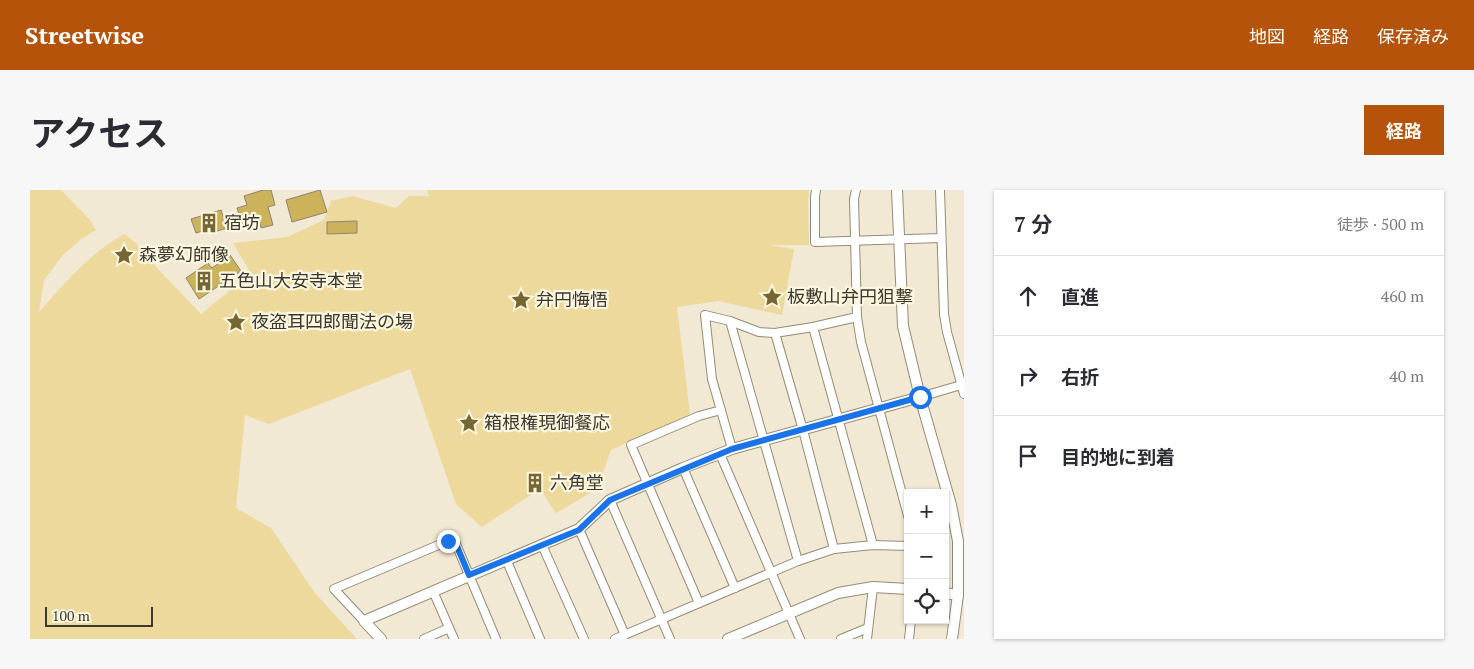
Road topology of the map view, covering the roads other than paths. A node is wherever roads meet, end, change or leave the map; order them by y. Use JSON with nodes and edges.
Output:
{"nodes":[{"id":1,"x":816,"y":190,"type":"edge"},
{"id":2,"x":856,"y":190,"type":"edge"},
{"id":3,"x":897,"y":190,"type":"edge"},
{"id":4,"x":940,"y":190,"type":"edge"},
{"id":5,"x":941,"y":238,"type":"junction"},
{"id":6,"x":898,"y":239,"type":"junction"},
{"id":7,"x":856,"y":241,"type":"junction"},
{"id":8,"x":857,"y":317,"type":"junction"},
{"id":9,"x":730,"y":321,"type":"junction"},
{"id":10,"x":813,"y":327,"type":"junction"},
{"id":11,"x":775,"y":333,"type":"junction"},
{"id":12,"x":961,"y":385,"type":"junction"},
{"id":13,"x":964,"y":394,"type":"edge"},
{"id":14,"x":920,"y":397,"type":"junction"},
{"id":15,"x":878,"y":408,"type":"junction"},
{"id":16,"x":721,"y":410,"type":"junction"},
{"id":17,"x":839,"y":419,"type":"junction"},
{"id":18,"x":803,"y":430,"type":"junction"},
{"id":19,"x":764,"y":440,"type":"junction"},
{"id":20,"x":732,"y":449,"type":"junction"},
{"id":21,"x":720,"y":454,"type":"junction"},
{"id":22,"x":683,"y":468,"type":"junction"},
{"id":23,"x":647,"y":484,"type":"junction"},
{"id":24,"x":610,"y":500,"type":"junction"},
{"id":25,"x":904,"y":502,"type":"edge"},
{"id":26,"x":579,"y":530,"type":"junction"},
{"id":27,"x":542,"y":545,"type":"junction"},
{"id":28,"x":874,"y":545,"type":"junction"},
{"id":29,"x":904,"y":546,"type":"edge"},
{"id":30,"x":834,"y":549,"type":"junction"},
{"id":31,"x":506,"y":559,"type":"junction"},
{"id":32,"x":798,"y":561,"type":"junction"},
{"id":33,"x":772,"y":573,"type":"junction"},
{"id":34,"x":469,"y":575,"type":"junction"},
{"id":35,"x":873,"y":587,"type":"junction"},
{"id":36,"x":735,"y":588,"type":"junction"},
{"id":37,"x":904,"y":589,"type":"edge"},
{"id":38,"x":433,"y":591,"type":"junction"},
{"id":39,"x":961,"y":595,"type":"edge"},
{"id":40,"x":699,"y":604,"type":"junction"},
{"id":41,"x":789,"y":612,"type":"junction"},
{"id":42,"x":662,"y":619,"type":"junction"},
{"id":43,"x":364,"y":621,"type":"junction"},
{"id":44,"x":911,"y":624,"type":"edge"},
{"id":45,"x":449,"y":628,"type":"junction"},
{"id":46,"x":868,"y":628,"type":"junction"},
{"id":47,"x":625,"y":635,"type":"junction"},
{"id":48,"x":381,"y":639,"type":"edge"},
{"id":49,"x":424,"y":639,"type":"edge"},
{"id":50,"x":454,"y":639,"type":"edge"},
{"id":51,"x":496,"y":639,"type":"edge"},
{"id":52,"x":540,"y":639,"type":"edge"},
{"id":53,"x":584,"y":639,"type":"edge"},
{"id":54,"x":615,"y":639,"type":"edge"},
{"id":55,"x":670,"y":639,"type":"edge"},
{"id":56,"x":728,"y":639,"type":"edge"},
{"id":57,"x":800,"y":639,"type":"edge"},
{"id":58,"x":841,"y":639,"type":"edge"},
{"id":59,"x":867,"y":639,"type":"edge"},
{"id":60,"x":909,"y":639,"type":"edge"},
{"id":61,"x":952,"y":639,"type":"edge"}],
"edges":[{"from":1,"to":7,"type":"street"},
{"from":2,"to":7,"type":"street"},
{"from":3,"to":6,"type":"street"},
{"from":4,"to":5,"type":"street"},
{"from":5,"to":6,"type":"street"},
{"from":5,"to":12,"type":"street"},
{"from":6,"to":7,"type":"street"},
{"from":6,"to":14,"type":"street"},
{"from":7,"to":8,"type":"street"},
{"from":8,"to":10,"type":"street"},
{"from":8,"to":15,"type":"street"},
{"from":9,"to":11,"type":"street"},
{"from":9,"to":16,"type":"street"},
{"from":9,"to":19,"type":"street"},
{"from":10,"to":11,"type":"street"},
{"from":10,"to":17,"type":"street"},
{"from":11,"to":18,"type":"street"},
{"from":12,"to":13,"type":"street"},
{"from":12,"to":14,"type":"street"},
{"from":14,"to":15,"type":"street"},
{"from":14,"to":39,"type":"street"},
{"from":15,"to":17,"type":"street"},
{"from":15,"to":25,"type":"street"},
{"from":16,"to":20,"type":"street"},
{"from":16,"to":23,"type":"street"},
{"from":17,"to":18,"type":"street"},
{"from":17,"to":28,"type":"street"},
{"from":18,"to":19,"type":"street"},
{"from":18,"to":30,"type":"street"},
{"from":19,"to":20,"type":"street"},
{"from":19,"to":32,"type":"street"},
{"from":20,"to":21,"type":"street"},
{"from":21,"to":22,"type":"street"},
{"from":21,"to":33,"type":"street"},
{"from":22,"to":23,"type":"street"},
{"from":22,"to":36,"type":"street"},
{"from":23,"to":24,"type":"street"},
{"from":23,"to":40,"type":"street"},
{"from":24,"to":26,"type":"street"},
{"from":24,"to":42,"type":"street"},
{"from":26,"to":27,"type":"street"},
{"from":26,"to":47,"type":"street"},
{"from":27,"to":31,"type":"street"},
{"from":27,"to":53,"type":"street"},
{"from":28,"to":29,"type":"street"},
{"from":28,"to":30,"type":"street"},
{"from":30,"to":32,"type":"street"},
{"from":31,"to":34,"type":"street"},
{"from":31,"to":52,"type":"street"},
{"from":32,"to":33,"type":"street"},
{"from":33,"to":36,"type":"street"},
{"from":33,"to":41,"type":"street"},
{"from":34,"to":38,"type":"street"},
{"from":34,"to":43,"type":"street"},
{"from":34,"to":51,"type":"street"},
{"from":35,"to":37,"type":"street"},
{"from":35,"to":41,"type":"street"},
{"from":35,"to":46,"type":"street"},
{"from":36,"to":40,"type":"street"},
{"from":38,"to":43,"type":"street"},
{"from":38,"to":45,"type":"street"},
{"from":39,"to":61,"type":"street"},
{"from":40,"to":42,"type":"street"},
{"from":41,"to":56,"type":"street"},
{"from":41,"to":57,"type":"street"},
{"from":42,"to":47,"type":"street"},
{"from":42,"to":55,"type":"street"},
{"from":43,"to":48,"type":"street"},
{"from":44,"to":60,"type":"street"},
{"from":45,"to":49,"type":"street"},
{"from":45,"to":50,"type":"street"},
{"from":46,"to":58,"type":"street"},
{"from":46,"to":59,"type":"street"},
{"from":47,"to":54,"type":"street"}]}
